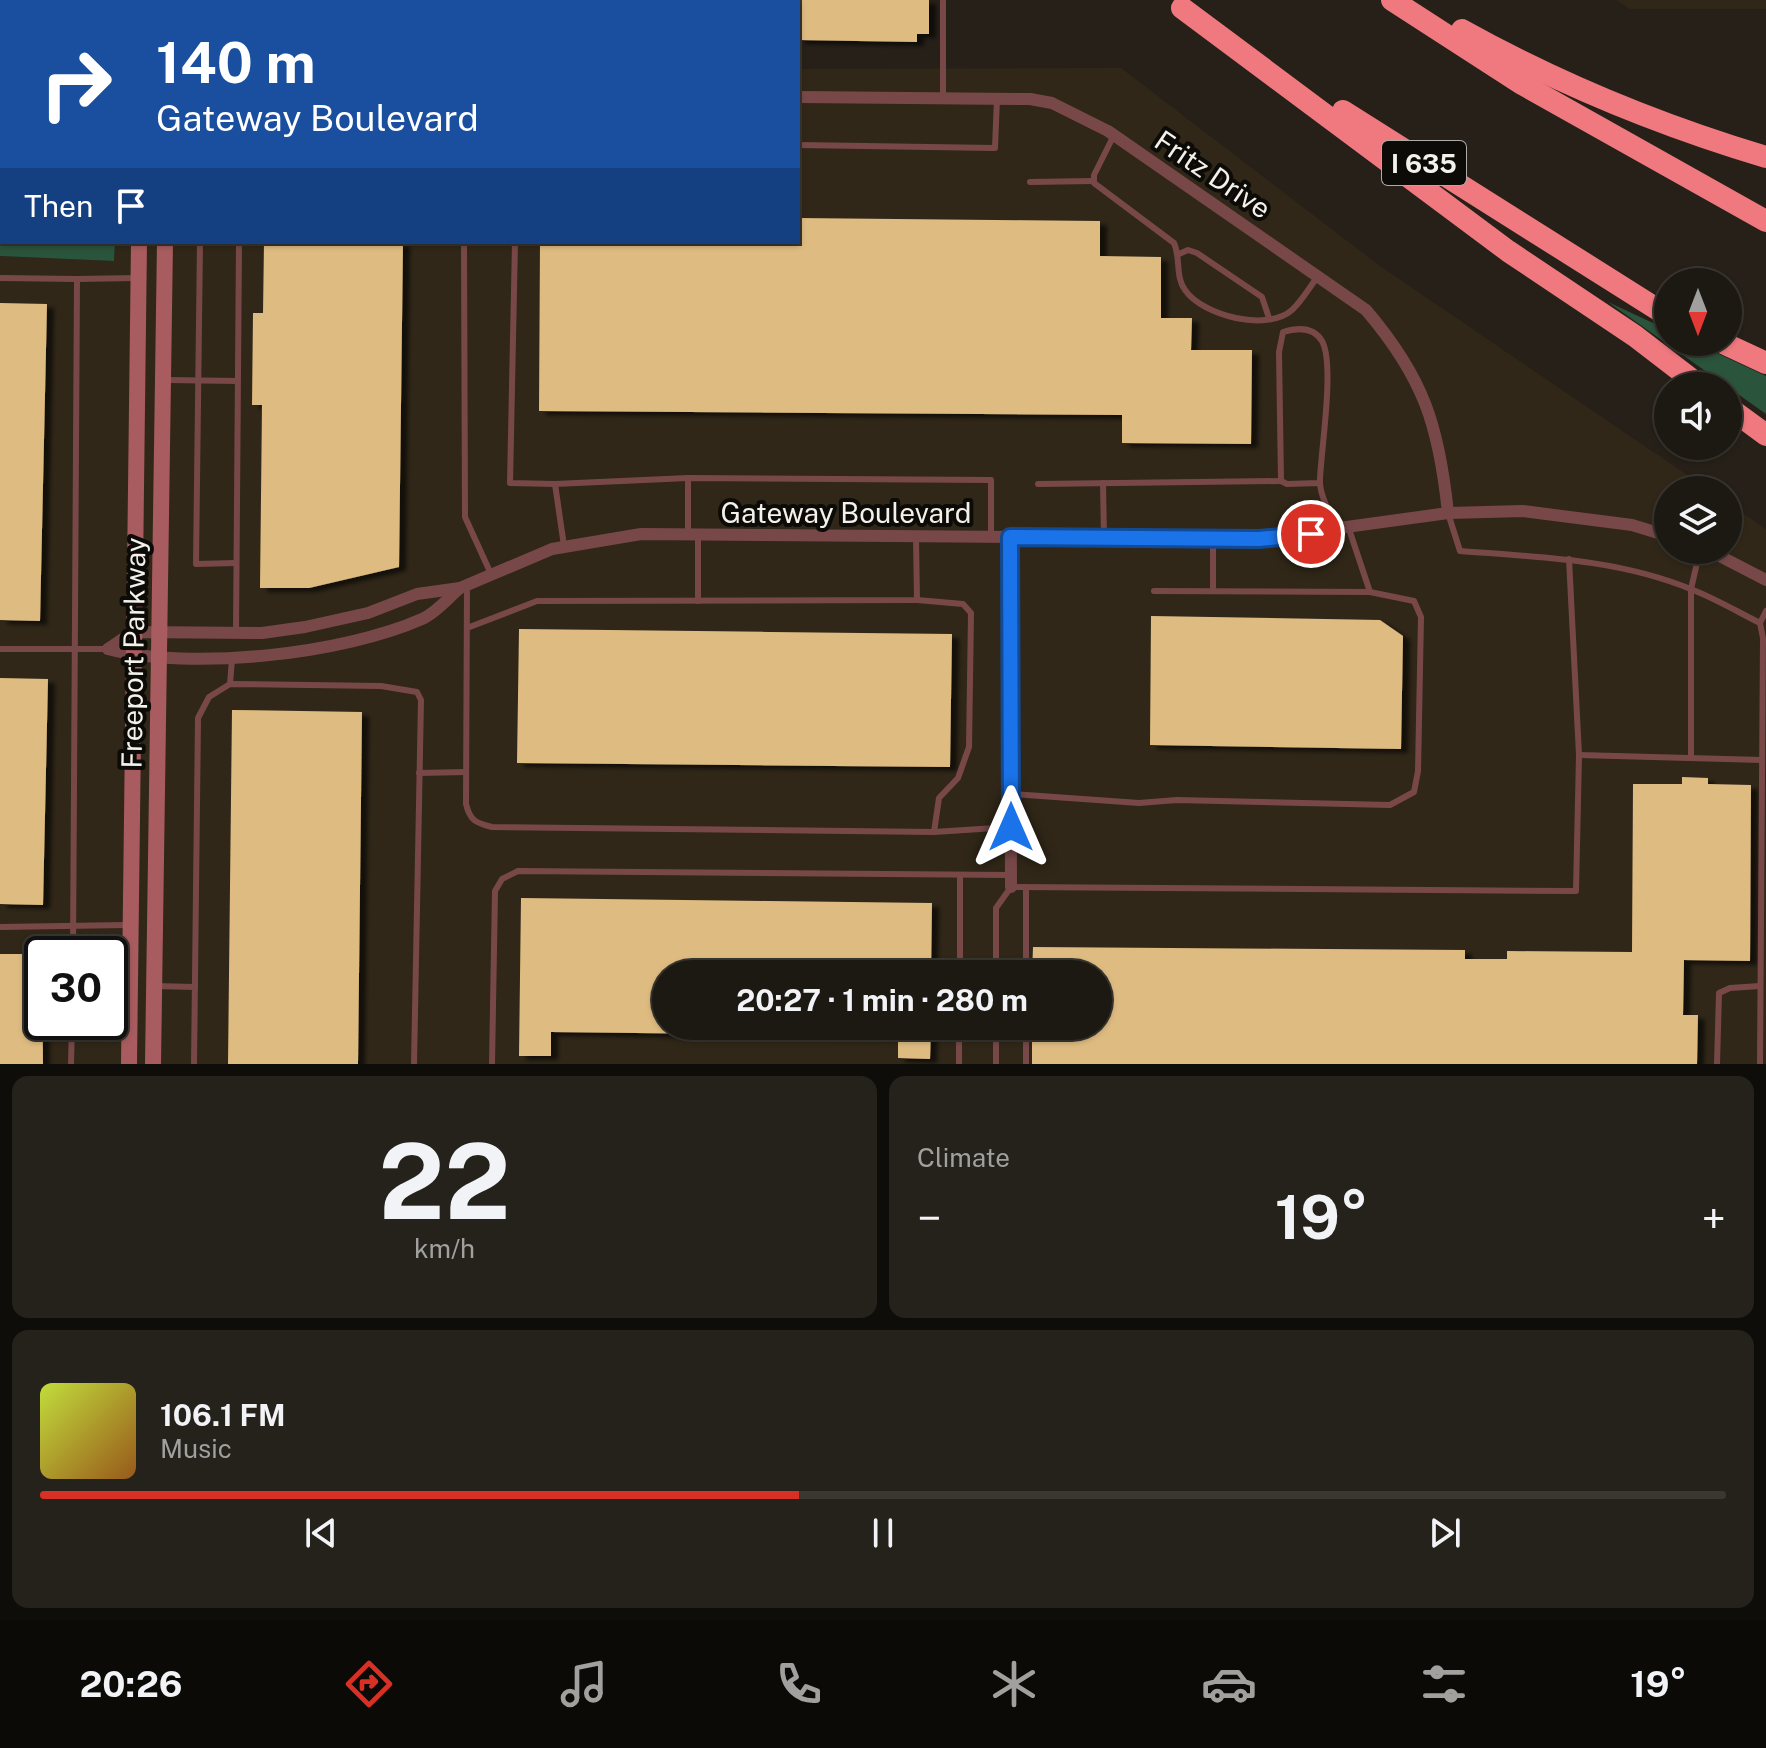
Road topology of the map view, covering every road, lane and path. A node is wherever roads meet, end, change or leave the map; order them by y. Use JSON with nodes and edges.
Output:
{"nodes":[{"id":1,"x":943,"y":0,"type":"edge"},
{"id":2,"x":1392,"y":0,"type":"edge"},
{"id":3,"x":1410,"y":0,"type":"edge"},
{"id":4,"x":1176,"y":4,"type":"edge"},
{"id":5,"x":800,"y":97,"type":"edge"},
{"id":6,"x":943,"y":98,"type":"junction"},
{"id":7,"x":997,"y":98,"type":"junction"},
{"id":8,"x":1114,"y":135,"type":"junction"},
{"id":9,"x":800,"y":145,"type":"edge"},
{"id":10,"x":1766,"y":157,"type":"edge"},
{"id":11,"x":1094,"y":181,"type":"junction"},
{"id":12,"x":1030,"y":182,"type":"dead end"},
{"id":13,"x":1766,"y":221,"type":"edge"},
{"id":14,"x":139,"y":244,"type":"edge"},
{"id":15,"x":165,"y":244,"type":"edge"},
{"id":16,"x":200,"y":244,"type":"edge"},
{"id":17,"x":239,"y":244,"type":"edge"},
{"id":18,"x":464,"y":244,"type":"edge"},
{"id":19,"x":515,"y":244,"type":"edge"},
{"id":20,"x":1179,"y":254,"type":"junction"},
{"id":21,"x":1319,"y":275,"type":"junction"},
{"id":22,"x":0,"y":278,"type":"edge"},
{"id":23,"x":138,"y":278,"type":"junction"},
{"id":24,"x":77,"y":279,"type":"junction"},
{"id":25,"x":1654,"y":307,"type":"edge"},
{"id":26,"x":1287,"y":313,"type":"junction"},
{"id":27,"x":1269,"y":318,"type":"junction"},
{"id":28,"x":1293,"y":329,"type":"junction"},
{"id":29,"x":1742,"y":352,"type":"edge"},
{"id":30,"x":1766,"y":363,"type":"edge"},
{"id":31,"x":1682,"y":372,"type":"edge"},
{"id":32,"x":163,"y":380,"type":"junction"},
{"id":33,"x":196,"y":380,"type":"junction"},
{"id":34,"x":238,"y":381,"type":"junction"},
{"id":35,"x":1742,"y":417,"type":"edge"},
{"id":36,"x":1766,"y":435,"type":"edge"},
{"id":37,"x":688,"y":478,"type":"junction"},
{"id":38,"x":1281,"y":481,"type":"junction"},
{"id":39,"x":1103,"y":483,"type":"junction"},
{"id":40,"x":1319,"y":483,"type":"junction"},
{"id":41,"x":555,"y":484,"type":"junction"},
{"id":42,"x":1038,"y":484,"type":"dead end"},
{"id":43,"x":1448,"y":513,"type":"junction"},
{"id":44,"x":1343,"y":530,"type":"junction"},
{"id":45,"x":1654,"y":532,"type":"edge"},
{"id":46,"x":693,"y":535,"type":"junction"},
{"id":47,"x":916,"y":537,"type":"junction"},
{"id":48,"x":991,"y":537,"type":"junction"},
{"id":49,"x":1010,"y":537,"type":"junction"},
{"id":50,"x":1104,"y":538,"type":"junction"},
{"id":51,"x":1213,"y":539,"type":"junction"},
{"id":52,"x":564,"y":547,"type":"junction"},
{"id":53,"x":1569,"y":559,"type":"junction"},
{"id":54,"x":236,"y":563,"type":"junction"},
{"id":55,"x":1697,"y":564,"type":"edge"},
{"id":56,"x":1735,"y":564,"type":"edge"},
{"id":57,"x":491,"y":574,"type":"junction"},
{"id":58,"x":1766,"y":580,"type":"edge"},
{"id":59,"x":464,"y":586,"type":"junction"},
{"id":60,"x":1691,"y":589,"type":"junction"},
{"id":61,"x":1213,"y":590,"type":"junction"},
{"id":62,"x":1154,"y":591,"type":"dead end"},
{"id":63,"x":1370,"y":592,"type":"junction"},
{"id":64,"x":917,"y":600,"type":"junction"},
{"id":65,"x":698,"y":601,"type":"junction"},
{"id":66,"x":1766,"y":611,"type":"edge"},
{"id":67,"x":1760,"y":623,"type":"junction"},
{"id":68,"x":467,"y":628,"type":"junction"},
{"id":69,"x":133,"y":632,"type":"junction"},
{"id":70,"x":160,"y":632,"type":"junction"},
{"id":71,"x":236,"y":633,"type":"junction"},
{"id":72,"x":0,"y":649,"type":"edge"},
{"id":73,"x":72,"y":649,"type":"junction"},
{"id":74,"x":108,"y":649,"type":"junction"},
{"id":75,"x":134,"y":655,"type":"junction"},
{"id":76,"x":160,"y":656,"type":"junction"},
{"id":77,"x":232,"y":656,"type":"junction"},
{"id":78,"x":230,"y":684,"type":"junction"},
{"id":79,"x":1579,"y":755,"type":"junction"},
{"id":80,"x":1691,"y":758,"type":"junction"},
{"id":81,"x":1762,"y":760,"type":"junction"},
{"id":82,"x":466,"y":772,"type":"junction"},
{"id":83,"x":419,"y":773,"type":"junction"},
{"id":84,"x":1011,"y":794,"type":"junction"},
{"id":85,"x":1011,"y":827,"type":"junction"},
{"id":86,"x":934,"y":832,"type":"junction"},
{"id":87,"x":960,"y":875,"type":"junction"},
{"id":88,"x":1011,"y":881,"type":"junction"},
{"id":89,"x":1026,"y":887,"type":"junction"},
{"id":90,"x":131,"y":925,"type":"junction"},
{"id":91,"x":74,"y":926,"type":"junction"},
{"id":92,"x":0,"y":927,"type":"edge"},
{"id":93,"x":74,"y":936,"type":"edge"},
{"id":94,"x":960,"y":960,"type":"edge"},
{"id":95,"x":996,"y":960,"type":"edge"},
{"id":96,"x":1026,"y":960,"type":"edge"},
{"id":97,"x":154,"y":986,"type":"junction"},
{"id":98,"x":1760,"y":986,"type":"junction"},
{"id":99,"x":195,"y":987,"type":"junction"},
{"id":100,"x":72,"y":1040,"type":"edge"},
{"id":101,"x":959,"y":1040,"type":"edge"},
{"id":102,"x":996,"y":1040,"type":"edge"},
{"id":103,"x":1026,"y":1040,"type":"edge"},
{"id":104,"x":71,"y":1064,"type":"edge"},
{"id":105,"x":129,"y":1064,"type":"edge"},
{"id":106,"x":153,"y":1064,"type":"edge"},
{"id":107,"x":194,"y":1064,"type":"edge"},
{"id":108,"x":414,"y":1064,"type":"edge"},
{"id":109,"x":492,"y":1064,"type":"edge"},
{"id":110,"x":959,"y":1064,"type":"edge"},
{"id":111,"x":996,"y":1064,"type":"edge"},
{"id":112,"x":1026,"y":1064,"type":"edge"},
{"id":113,"x":1717,"y":1064,"type":"edge"},
{"id":114,"x":1760,"y":1064,"type":"edge"}],
"edges":[{"from":1,"to":6,"type":"lane"},
{"from":2,"to":13,"type":"highway"},
{"from":3,"to":10,"type":"highway"},
{"from":4,"to":25,"type":"highway","number":"I 635"},
{"from":4,"to":31,"type":"highway"},
{"from":5,"to":6,"type":"street","name":"Fritz Drive"},
{"from":6,"to":7,"type":"street","name":"Fritz Drive"},
{"from":7,"to":8,"type":"street","name":"Fritz Drive"},
{"from":7,"to":9,"type":"lane"},
{"from":8,"to":11,"type":"lane"},
{"from":8,"to":21,"type":"street","name":"Fritz Drive"},
{"from":11,"to":12,"type":"lane"},
{"from":11,"to":20,"type":"lane"},
{"from":14,"to":23,"type":"main road","name":"Freeport Parkway"},
{"from":15,"to":32,"type":"main road","name":"Freeport Parkway"},
{"from":16,"to":33,"type":"lane"},
{"from":17,"to":34,"type":"lane"},
{"from":18,"to":57,"type":"lane"},
{"from":19,"to":41,"type":"lane"},
{"from":20,"to":27,"type":"lane"},
{"from":20,"to":27,"type":"lane"},
{"from":21,"to":26,"type":"lane"},
{"from":21,"to":43,"type":"street","name":"Fritz Drive"},
{"from":22,"to":24,"type":"lane"},
{"from":23,"to":24,"type":"lane"},
{"from":23,"to":69,"type":"main road","name":"Freeport Parkway"},
{"from":24,"to":73,"type":"lane"},
{"from":26,"to":27,"type":"lane"},
{"from":26,"to":28,"type":"lane"},
{"from":28,"to":38,"type":"lane"},
{"from":28,"to":40,"type":"lane"},
{"from":29,"to":30,"type":"highway"},
{"from":32,"to":33,"type":"lane"},
{"from":32,"to":70,"type":"main road","name":"Freeport Parkway"},
{"from":33,"to":34,"type":"lane"},
{"from":33,"to":54,"type":"lane"},
{"from":34,"to":54,"type":"lane"},
{"from":35,"to":36,"type":"highway"},
{"from":37,"to":41,"type":"lane"},
{"from":37,"to":46,"type":"lane"},
{"from":37,"to":48,"type":"lane"},
{"from":38,"to":39,"type":"lane"},
{"from":38,"to":40,"type":"lane"},
{"from":39,"to":42,"type":"lane"},
{"from":39,"to":50,"type":"lane"},
{"from":40,"to":44,"type":"lane"},
{"from":41,"to":52,"type":"lane"},
{"from":43,"to":44,"type":"street","name":"Gateway Boulevard"},
{"from":43,"to":45,"type":"street","name":"Gateway Boulevard"},
{"from":43,"to":53,"type":"lane"},
{"from":44,"to":51,"type":"street","name":"Gateway Boulevard"},
{"from":44,"to":63,"type":"lane"},
{"from":46,"to":47,"type":"street","name":"Gateway Boulevard"},
{"from":46,"to":52,"type":"street","name":"Gateway Boulevard"},
{"from":46,"to":65,"type":"lane"},
{"from":47,"to":48,"type":"street","name":"Gateway Boulevard"},
{"from":47,"to":64,"type":"lane"},
{"from":48,"to":49,"type":"street","name":"Gateway Boulevard"},
{"from":49,"to":50,"type":"street","name":"Gateway Boulevard"},
{"from":49,"to":84,"type":"street"},
{"from":50,"to":51,"type":"street","name":"Gateway Boulevard"},
{"from":51,"to":61,"type":"lane"},
{"from":52,"to":57,"type":"street","name":"Gateway Boulevard"},
{"from":53,"to":60,"type":"lane"},
{"from":53,"to":79,"type":"lane"},
{"from":54,"to":71,"type":"lane"},
{"from":55,"to":60,"type":"lane"},
{"from":56,"to":58,"type":"street"},
{"from":57,"to":59,"type":"street","name":"Gateway Boulevard"},
{"from":59,"to":68,"type":"lane"},
{"from":59,"to":71,"type":"street","name":"Gateway Boulevard"},
{"from":59,"to":77,"type":"street","name":"Gateway Boulevard"},
{"from":60,"to":67,"type":"lane"},
{"from":60,"to":80,"type":"lane"},
{"from":61,"to":62,"type":"lane"},
{"from":61,"to":63,"type":"lane"},
{"from":63,"to":84,"type":"lane"},
{"from":64,"to":65,"type":"lane"},
{"from":64,"to":86,"type":"lane"},
{"from":65,"to":68,"type":"lane"},
{"from":66,"to":67,"type":"lane"},
{"from":67,"to":81,"type":"lane"},
{"from":68,"to":82,"type":"lane"},
{"from":69,"to":70,"type":"street","name":"Gateway Boulevard"},
{"from":69,"to":74,"type":"street"},
{"from":69,"to":75,"type":"main road","name":"Freeport Parkway"},
{"from":70,"to":71,"type":"street","name":"Gateway Boulevard"},
{"from":70,"to":76,"type":"main road","name":"Freeport Parkway"},
{"from":72,"to":73,"type":"lane"},
{"from":73,"to":74,"type":"lane"},
{"from":73,"to":91,"type":"lane"},
{"from":74,"to":75,"type":"street","name":"Gateway Boulevard"},
{"from":75,"to":76,"type":"street","name":"Gateway Boulevard"},
{"from":75,"to":90,"type":"main road","name":"Freeport Parkway"},
{"from":76,"to":77,"type":"street","name":"Gateway Boulevard"},
{"from":76,"to":97,"type":"main road","name":"Freeport Parkway"},
{"from":77,"to":78,"type":"lane"},
{"from":78,"to":83,"type":"lane"},
{"from":78,"to":99,"type":"lane"},
{"from":79,"to":80,"type":"lane"},
{"from":79,"to":89,"type":"lane"},
{"from":80,"to":81,"type":"lane"},
{"from":81,"to":98,"type":"lane"},
{"from":82,"to":83,"type":"lane"},
{"from":82,"to":86,"type":"lane"},
{"from":83,"to":108,"type":"lane"},
{"from":84,"to":85,"type":"street"},
{"from":85,"to":86,"type":"lane"},
{"from":85,"to":88,"type":"street"},
{"from":87,"to":88,"type":"lane"},
{"from":87,"to":94,"type":"lane"},
{"from":87,"to":109,"type":"lane"},
{"from":88,"to":89,"type":"lane"},
{"from":88,"to":95,"type":"lane"},
{"from":89,"to":96,"type":"lane"},
{"from":90,"to":91,"type":"lane"},
{"from":90,"to":105,"type":"main road","name":"Freeport Parkway"},
{"from":91,"to":92,"type":"lane"},
{"from":91,"to":93,"type":"lane"},
{"from":97,"to":99,"type":"lane"},
{"from":97,"to":106,"type":"main road","name":"Freeport Parkway"},
{"from":98,"to":113,"type":"lane"},
{"from":98,"to":114,"type":"lane"},
{"from":99,"to":107,"type":"lane"},
{"from":100,"to":104,"type":"lane"},
{"from":101,"to":110,"type":"lane"},
{"from":102,"to":111,"type":"lane"},
{"from":103,"to":112,"type":"lane"}]}
